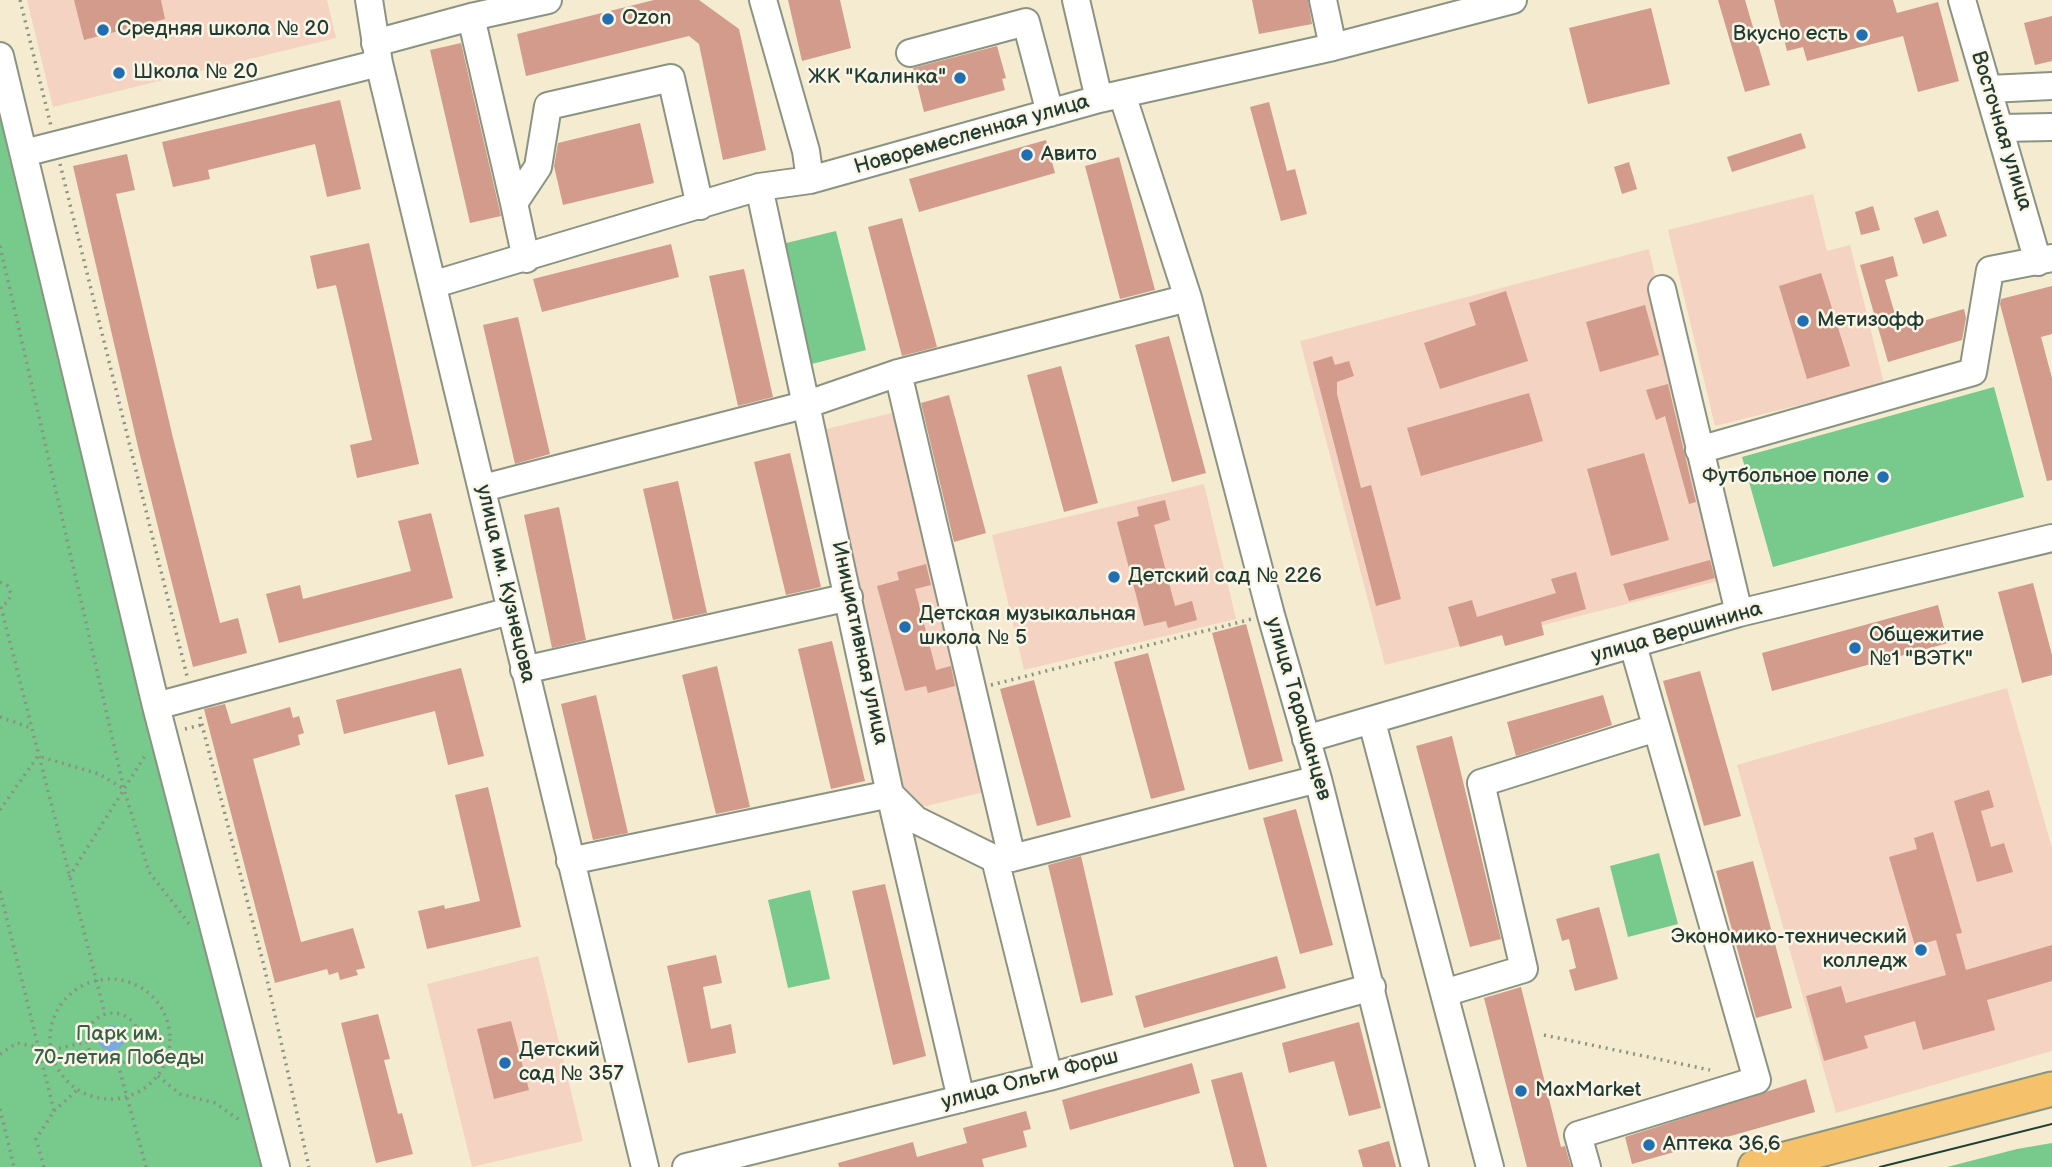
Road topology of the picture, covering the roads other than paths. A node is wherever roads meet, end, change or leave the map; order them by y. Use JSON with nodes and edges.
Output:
{"nodes":[{"id":1,"x":369,"y":0,"type":"edge"},
{"id":2,"x":548,"y":0,"type":"edge"},
{"id":3,"x":763,"y":0,"type":"edge"},
{"id":4,"x":1076,"y":0,"type":"edge"},
{"id":5,"x":1323,"y":0,"type":"edge"},
{"id":6,"x":1513,"y":0,"type":"edge"},
{"id":7,"x":1962,"y":0,"type":"edge"},
{"id":8,"x":471,"y":17,"type":"junction"},
{"id":9,"x":1333,"y":47,"type":"junction"},
{"id":10,"x":377,"y":53,"type":"junction"},
{"id":11,"x":910,"y":53,"type":"dead end"},
{"id":12,"x":0,"y":56,"type":"edge"},
{"id":13,"x":2052,"y":86,"type":"edge"},
{"id":14,"x":1989,"y":89,"type":"junction"},
{"id":15,"x":1111,"y":97,"type":"junction"},
{"id":16,"x":1050,"y":113,"type":"junction"},
{"id":17,"x":2052,"y":127,"type":"edge"},
{"id":18,"x":2001,"y":128,"type":"junction"},
{"id":19,"x":24,"y":153,"type":"junction"},
{"id":20,"x":810,"y":180,"type":"junction"},
{"id":21,"x":759,"y":187,"type":"junction"},
{"id":22,"x":514,"y":203,"type":"junction"},
{"id":23,"x":700,"y":206,"type":"junction"},
{"id":24,"x":526,"y":259,"type":"junction"},
{"id":25,"x":2045,"y":260,"type":"edge"},
{"id":26,"x":435,"y":285,"type":"junction"},
{"id":27,"x":1662,"y":289,"type":"dead end"},
{"id":28,"x":1188,"y":298,"type":"junction"},
{"id":29,"x":898,"y":373,"type":"junction"},
{"id":30,"x":808,"y":404,"type":"junction"},
{"id":31,"x":1699,"y":450,"type":"junction"},
{"id":32,"x":483,"y":488,"type":"junction"},
{"id":33,"x":2052,"y":538,"type":"edge"},
{"id":34,"x":849,"y":597,"type":"junction"},
{"id":35,"x":510,"y":611,"type":"junction"},
{"id":36,"x":1739,"y":613,"type":"junction"},
{"id":37,"x":1633,"y":645,"type":"junction"},
{"id":38,"x":524,"y":670,"type":"junction"},
{"id":39,"x":156,"y":706,"type":"junction"},
{"id":40,"x":1372,"y":722,"type":"junction"},
{"id":41,"x":1657,"y":728,"type":"junction"},
{"id":42,"x":1306,"y":740,"type":"junction"},
{"id":43,"x":1318,"y":779,"type":"junction"},
{"id":44,"x":890,"y":794,"type":"junction"},
{"id":45,"x":1004,"y":859,"type":"junction"},
{"id":46,"x":570,"y":861,"type":"junction"},
{"id":47,"x":1372,"y":987,"type":"junction"},
{"id":48,"x":1444,"y":993,"type":"junction"},
{"id":49,"x":1049,"y":1077,"type":"junction"},
{"id":50,"x":2052,"y":1090,"type":"edge"},
{"id":51,"x":961,"y":1099,"type":"junction"},
{"id":52,"x":276,"y":1167,"type":"edge"},
{"id":53,"x":645,"y":1167,"type":"edge"},
{"id":54,"x":686,"y":1167,"type":"edge"},
{"id":55,"x":1415,"y":1167,"type":"edge"},
{"id":56,"x":1490,"y":1167,"type":"edge"},
{"id":57,"x":1587,"y":1167,"type":"edge"},
{"id":58,"x":1755,"y":1167,"type":"edge"}],
"edges":[{"from":1,"to":10,"type":"street","name":"улица им. Кузнецова"},
{"from":2,"to":8,"type":"street"},
{"from":3,"to":20,"type":"street"},
{"from":4,"to":15,"type":"street","name":"улица Таращанцев"},
{"from":5,"to":9,"type":"street"},
{"from":6,"to":9,"type":"street","name":"Новоремесленная улица"},
{"from":7,"to":14,"type":"street","name":"Восточная улица"},
{"from":8,"to":10,"type":"street"},
{"from":8,"to":22,"type":"street"},
{"from":9,"to":15,"type":"street","name":"Новоремесленная улица"},
{"from":10,"to":19,"type":"street"},
{"from":10,"to":26,"type":"street","name":"улица им. Кузнецова"},
{"from":11,"to":16,"type":"street"},
{"from":12,"to":19,"type":"street"},
{"from":13,"to":14,"type":"street"},
{"from":14,"to":18,"type":"street","name":"Восточная улица"},
{"from":15,"to":16,"type":"street","name":"Новоремесленная улица"},
{"from":15,"to":28,"type":"street","name":"улица Таращанцев"},
{"from":16,"to":20,"type":"street","name":"Новоремесленная улица"},
{"from":17,"to":18,"type":"street"},
{"from":18,"to":25,"type":"street","name":"Восточная улица"},
{"from":19,"to":39,"type":"street"},
{"from":20,"to":21,"type":"street","name":"Новоремесленная улица"},
{"from":21,"to":23,"type":"street","name":"Новоремесленная улица"},
{"from":21,"to":30,"type":"street","name":"Инициативная улица"},
{"from":22,"to":23,"type":"street"},
{"from":22,"to":24,"type":"street"},
{"from":23,"to":24,"type":"street","name":"Новоремесленная улица"},
{"from":24,"to":26,"type":"street","name":"Новоремесленная улица"},
{"from":25,"to":31,"type":"street"},
{"from":26,"to":32,"type":"street","name":"улица им. Кузнецова"},
{"from":27,"to":31,"type":"street"},
{"from":28,"to":29,"type":"street"},
{"from":28,"to":42,"type":"street","name":"улица Таращанцев"},
{"from":29,"to":30,"type":"street"},
{"from":29,"to":45,"type":"street"},
{"from":30,"to":32,"type":"street"},
{"from":30,"to":34,"type":"street","name":"Инициативная улица"},
{"from":31,"to":36,"type":"street"},
{"from":32,"to":35,"type":"street","name":"улица им. Кузнецова"},
{"from":33,"to":36,"type":"street","name":"улица Вершинина"},
{"from":34,"to":38,"type":"street"},
{"from":34,"to":44,"type":"street","name":"Инициативная улица"},
{"from":35,"to":38,"type":"street","name":"улица им. Кузнецова"},
{"from":35,"to":39,"type":"street"},
{"from":36,"to":37,"type":"street","name":"улица Вершинина"},
{"from":37,"to":40,"type":"street","name":"улица Вершинина"},
{"from":37,"to":41,"type":"street"},
{"from":38,"to":46,"type":"street","name":"улица им. Кузнецова"},
{"from":39,"to":52,"type":"street"},
{"from":40,"to":42,"type":"street","name":"улица Вершинина"},
{"from":40,"to":48,"type":"street"},
{"from":41,"to":48,"type":"street"},
{"from":41,"to":57,"type":"street"},
{"from":42,"to":43,"type":"street","name":"улица Таращанцев"},
{"from":43,"to":45,"type":"street"},
{"from":43,"to":47,"type":"street","name":"улица Таращанцев"},
{"from":44,"to":45,"type":"street"},
{"from":44,"to":46,"type":"street"},
{"from":44,"to":51,"type":"street","name":"Инициативная улица"},
{"from":45,"to":49,"type":"street"},
{"from":46,"to":53,"type":"street","name":"улица им. Кузнецова"},
{"from":47,"to":49,"type":"street","name":"улица Ольги Форш"},
{"from":47,"to":55,"type":"street","name":"улица Таращанцев"},
{"from":48,"to":56,"type":"street"},
{"from":49,"to":51,"type":"street","name":"улица Ольги Форш"},
{"from":50,"to":58,"type":"main road"},
{"from":51,"to":54,"type":"street","name":"улица Ольги Форш"}]}
